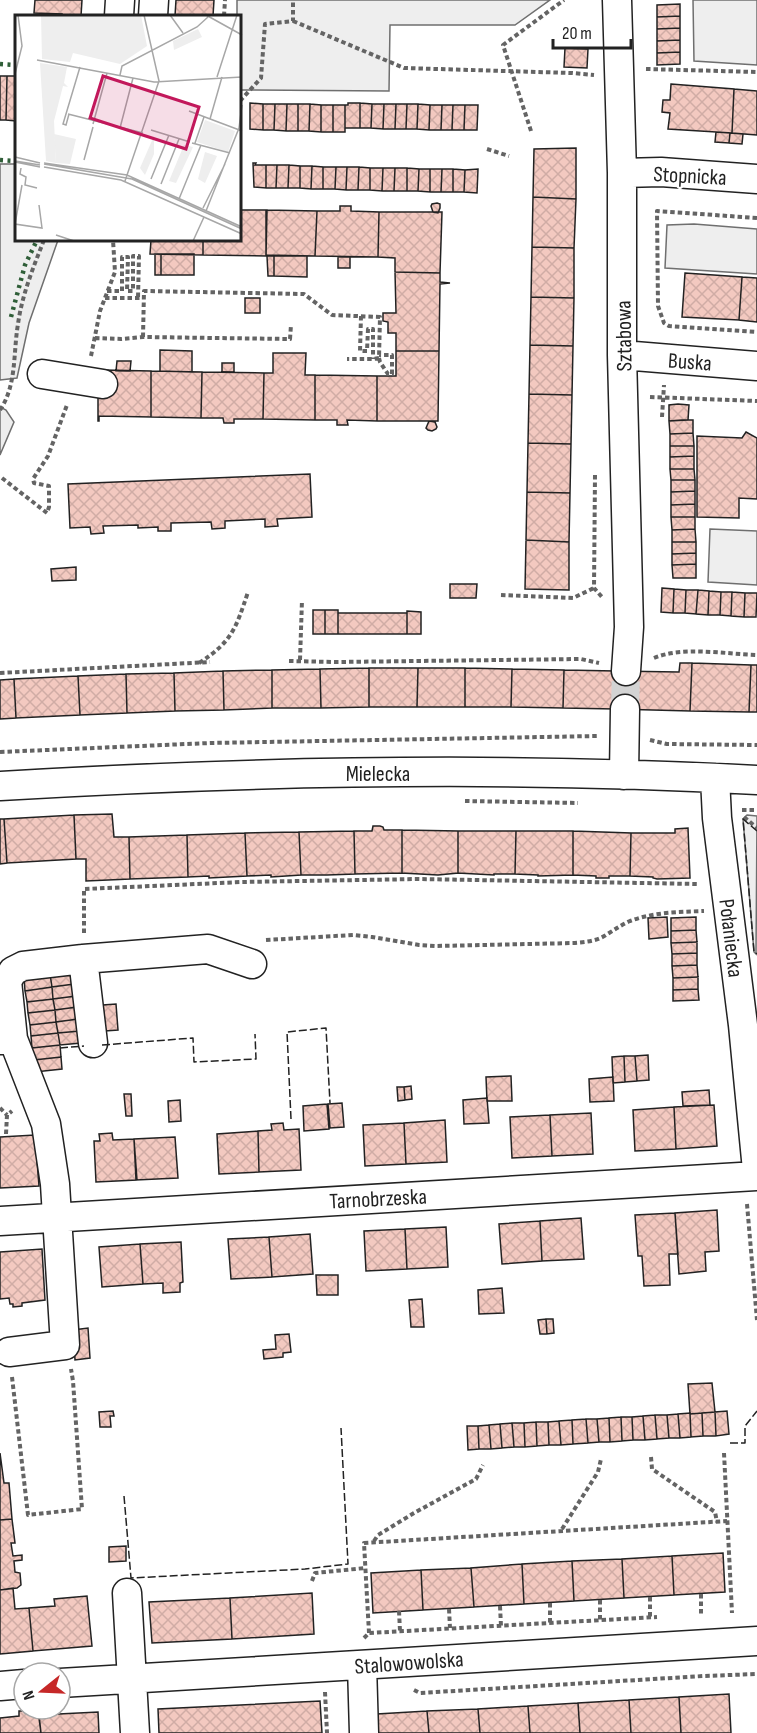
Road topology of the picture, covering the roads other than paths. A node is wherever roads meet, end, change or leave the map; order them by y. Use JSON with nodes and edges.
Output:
{"nodes":[{"id":1,"x":120,"y":0,"type":"edge"},
{"id":2,"x":617,"y":0,"type":"edge"},
{"id":3,"x":119,"y":15,"type":"edge"},
{"id":4,"x":622,"y":173,"type":"junction"},
{"id":5,"x":757,"y":179,"type":"edge"},
{"id":6,"x":622,"y":356,"type":"junction"},
{"id":7,"x":757,"y":366,"type":"edge"},
{"id":8,"x":42,"y":374,"type":"dead end"},
{"id":9,"x":103,"y":384,"type":"dead end"},
{"id":10,"x":626,"y":668,"type":"tunnel mouth"},
{"id":11,"x":625,"y":722,"type":"tunnel mouth"},
{"id":12,"x":624,"y":775,"type":"junction"},
{"id":13,"x":715,"y":778,"type":"junction"},
{"id":14,"x":757,"y":780,"type":"edge"},
{"id":15,"x":0,"y":786,"type":"edge"},
{"id":16,"x":83,"y":959,"type":"junction"},
{"id":17,"x":252,"y":964,"type":"road end"},
{"id":18,"x":750,"y":1025,"type":"edge"},
{"id":19,"x":6,"y":1039,"type":"edge"},
{"id":20,"x":93,"y":1043,"type":"dead end"},
{"id":21,"x":757,"y":1170,"type":"edge"},
{"id":22,"x":757,"y":1176,"type":"edge"},
{"id":23,"x":57,"y":1217,"type":"junction"},
{"id":24,"x":0,"y":1221,"type":"edge"},
{"id":25,"x":9,"y":1352,"type":"road end"},
{"id":26,"x":127,"y":1593,"type":"dead end"},
{"id":27,"x":757,"y":1641,"type":"edge"},
{"id":28,"x":362,"y":1665,"type":"junction"},
{"id":29,"x":133,"y":1679,"type":"junction"},
{"id":30,"x":72,"y":1682,"type":"edge"},
{"id":31,"x":135,"y":1733,"type":"edge"},
{"id":32,"x":364,"y":1733,"type":"edge"}],
"edges":[{"from":1,"to":3,"type":"street"},
{"from":2,"to":4,"type":"street","name":"Sztabowa"},
{"from":4,"to":5,"type":"street","name":"Stopnicka"},
{"from":4,"to":6,"type":"street","name":"Sztabowa"},
{"from":6,"to":7,"type":"street","name":"Buska"},
{"from":6,"to":10,"type":"street","name":"Sztabowa"},
{"from":8,"to":9,"type":"street"},
{"from":11,"to":12,"type":"street"},
{"from":12,"to":13,"type":"street","name":"Mielecka"},
{"from":12,"to":15,"type":"street","name":"Mielecka"},
{"from":13,"to":14,"type":"street","name":"Mielecka"},
{"from":13,"to":18,"type":"street","name":"Połaniecka"},
{"from":16,"to":17,"type":"street"},
{"from":16,"to":19,"type":"street"},
{"from":16,"to":20,"type":"street"},
{"from":18,"to":21,"type":"street","name":"Połaniecka"},
{"from":19,"to":23,"type":"street"},
{"from":22,"to":23,"type":"street","name":"Tarnobrzeska"},
{"from":23,"to":24,"type":"street","name":"Tarnobrzeska"},
{"from":23,"to":25,"type":"street"},
{"from":26,"to":29,"type":"street"},
{"from":27,"to":28,"type":"street","name":"Stalowowolska"},
{"from":28,"to":29,"type":"street","name":"Stalowowolska"},
{"from":28,"to":32,"type":"street"},
{"from":29,"to":30,"type":"street","name":"Stalowowolska"},
{"from":29,"to":31,"type":"street"}]}
